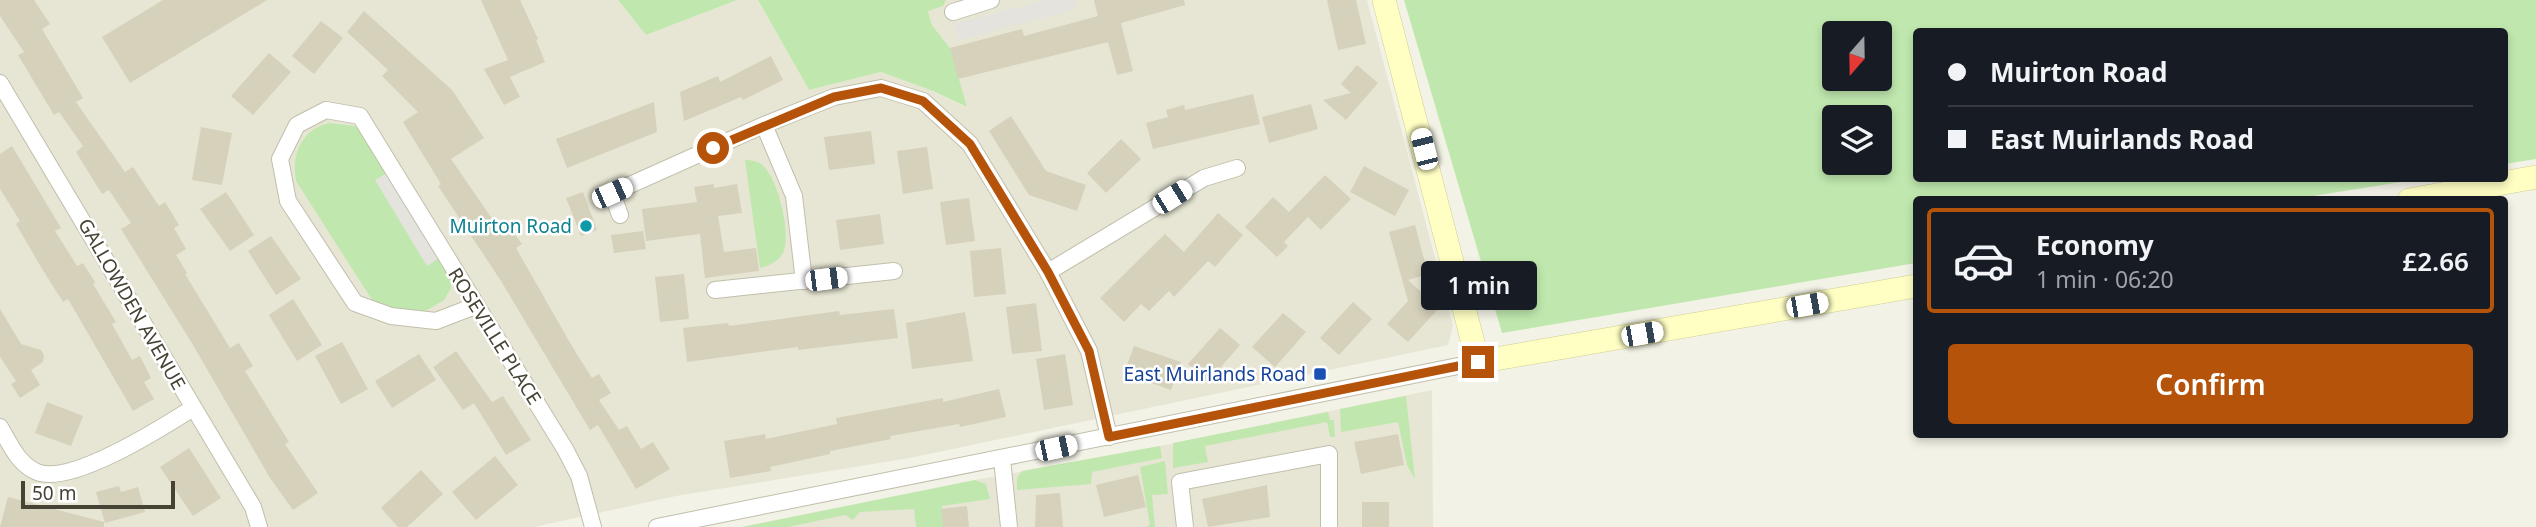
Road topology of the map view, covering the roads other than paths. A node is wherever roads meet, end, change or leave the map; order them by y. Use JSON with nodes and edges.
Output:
{"nodes":[{"id":1,"x":991,"y":0,"type":"edge"},
{"id":2,"x":1384,"y":0,"type":"edge"},
{"id":3,"x":953,"y":12,"type":"dead end"},
{"id":4,"x":0,"y":83,"type":"edge"},
{"id":5,"x":764,"y":125,"type":"junction"},
{"id":6,"x":1237,"y":168,"type":"dead end"},
{"id":7,"x":2536,"y":177,"type":"edge"},
{"id":8,"x":2431,"y":196,"type":"edge"},
{"id":9,"x":620,"y":215,"type":"dead end"},
{"id":10,"x":894,"y":271,"type":"dead end"},
{"id":11,"x":1048,"y":272,"type":"junction"},
{"id":12,"x":804,"y":281,"type":"junction"},
{"id":13,"x":1913,"y":287,"type":"edge"},
{"id":14,"x":715,"y":290,"type":"dead end"},
{"id":15,"x":475,"y":306,"type":"junction"},
{"id":16,"x":1478,"y":362,"type":"junction"},
{"id":17,"x":193,"y":408,"type":"junction"},
{"id":18,"x":0,"y":427,"type":"edge"},
{"id":19,"x":1109,"y":437,"type":"junction"},
{"id":20,"x":1002,"y":459,"type":"junction"},
{"id":21,"x":259,"y":527,"type":"edge"},
{"id":22,"x":593,"y":527,"type":"edge"},
{"id":23,"x":657,"y":527,"type":"edge"},
{"id":24,"x":1009,"y":527,"type":"edge"},
{"id":25,"x":1185,"y":527,"type":"edge"},
{"id":26,"x":1329,"y":527,"type":"edge"}],
"edges":[{"from":1,"to":3,"type":"street"},
{"from":2,"to":16,"type":"main road"},
{"from":4,"to":17,"type":"street","name":"GALLOWDEN AVENUE"},
{"from":5,"to":9,"type":"street"},
{"from":5,"to":11,"type":"street"},
{"from":5,"to":12,"type":"street"},
{"from":6,"to":11,"type":"street"},
{"from":7,"to":8,"type":"main road"},
{"from":10,"to":12,"type":"street"},
{"from":11,"to":19,"type":"street"},
{"from":12,"to":14,"type":"street"},
{"from":13,"to":16,"type":"main road"},
{"from":15,"to":15,"type":"street","name":"ROSEVILLE PLACE"},
{"from":15,"to":22,"type":"street","name":"ROSEVILLE PLACE"},
{"from":16,"to":19,"type":"street"},
{"from":17,"to":18,"type":"street"},
{"from":17,"to":21,"type":"street","name":"GALLOWDEN AVENUE"},
{"from":19,"to":20,"type":"street"},
{"from":20,"to":23,"type":"street"},
{"from":20,"to":24,"type":"street"},
{"from":25,"to":26,"type":"street"}]}
